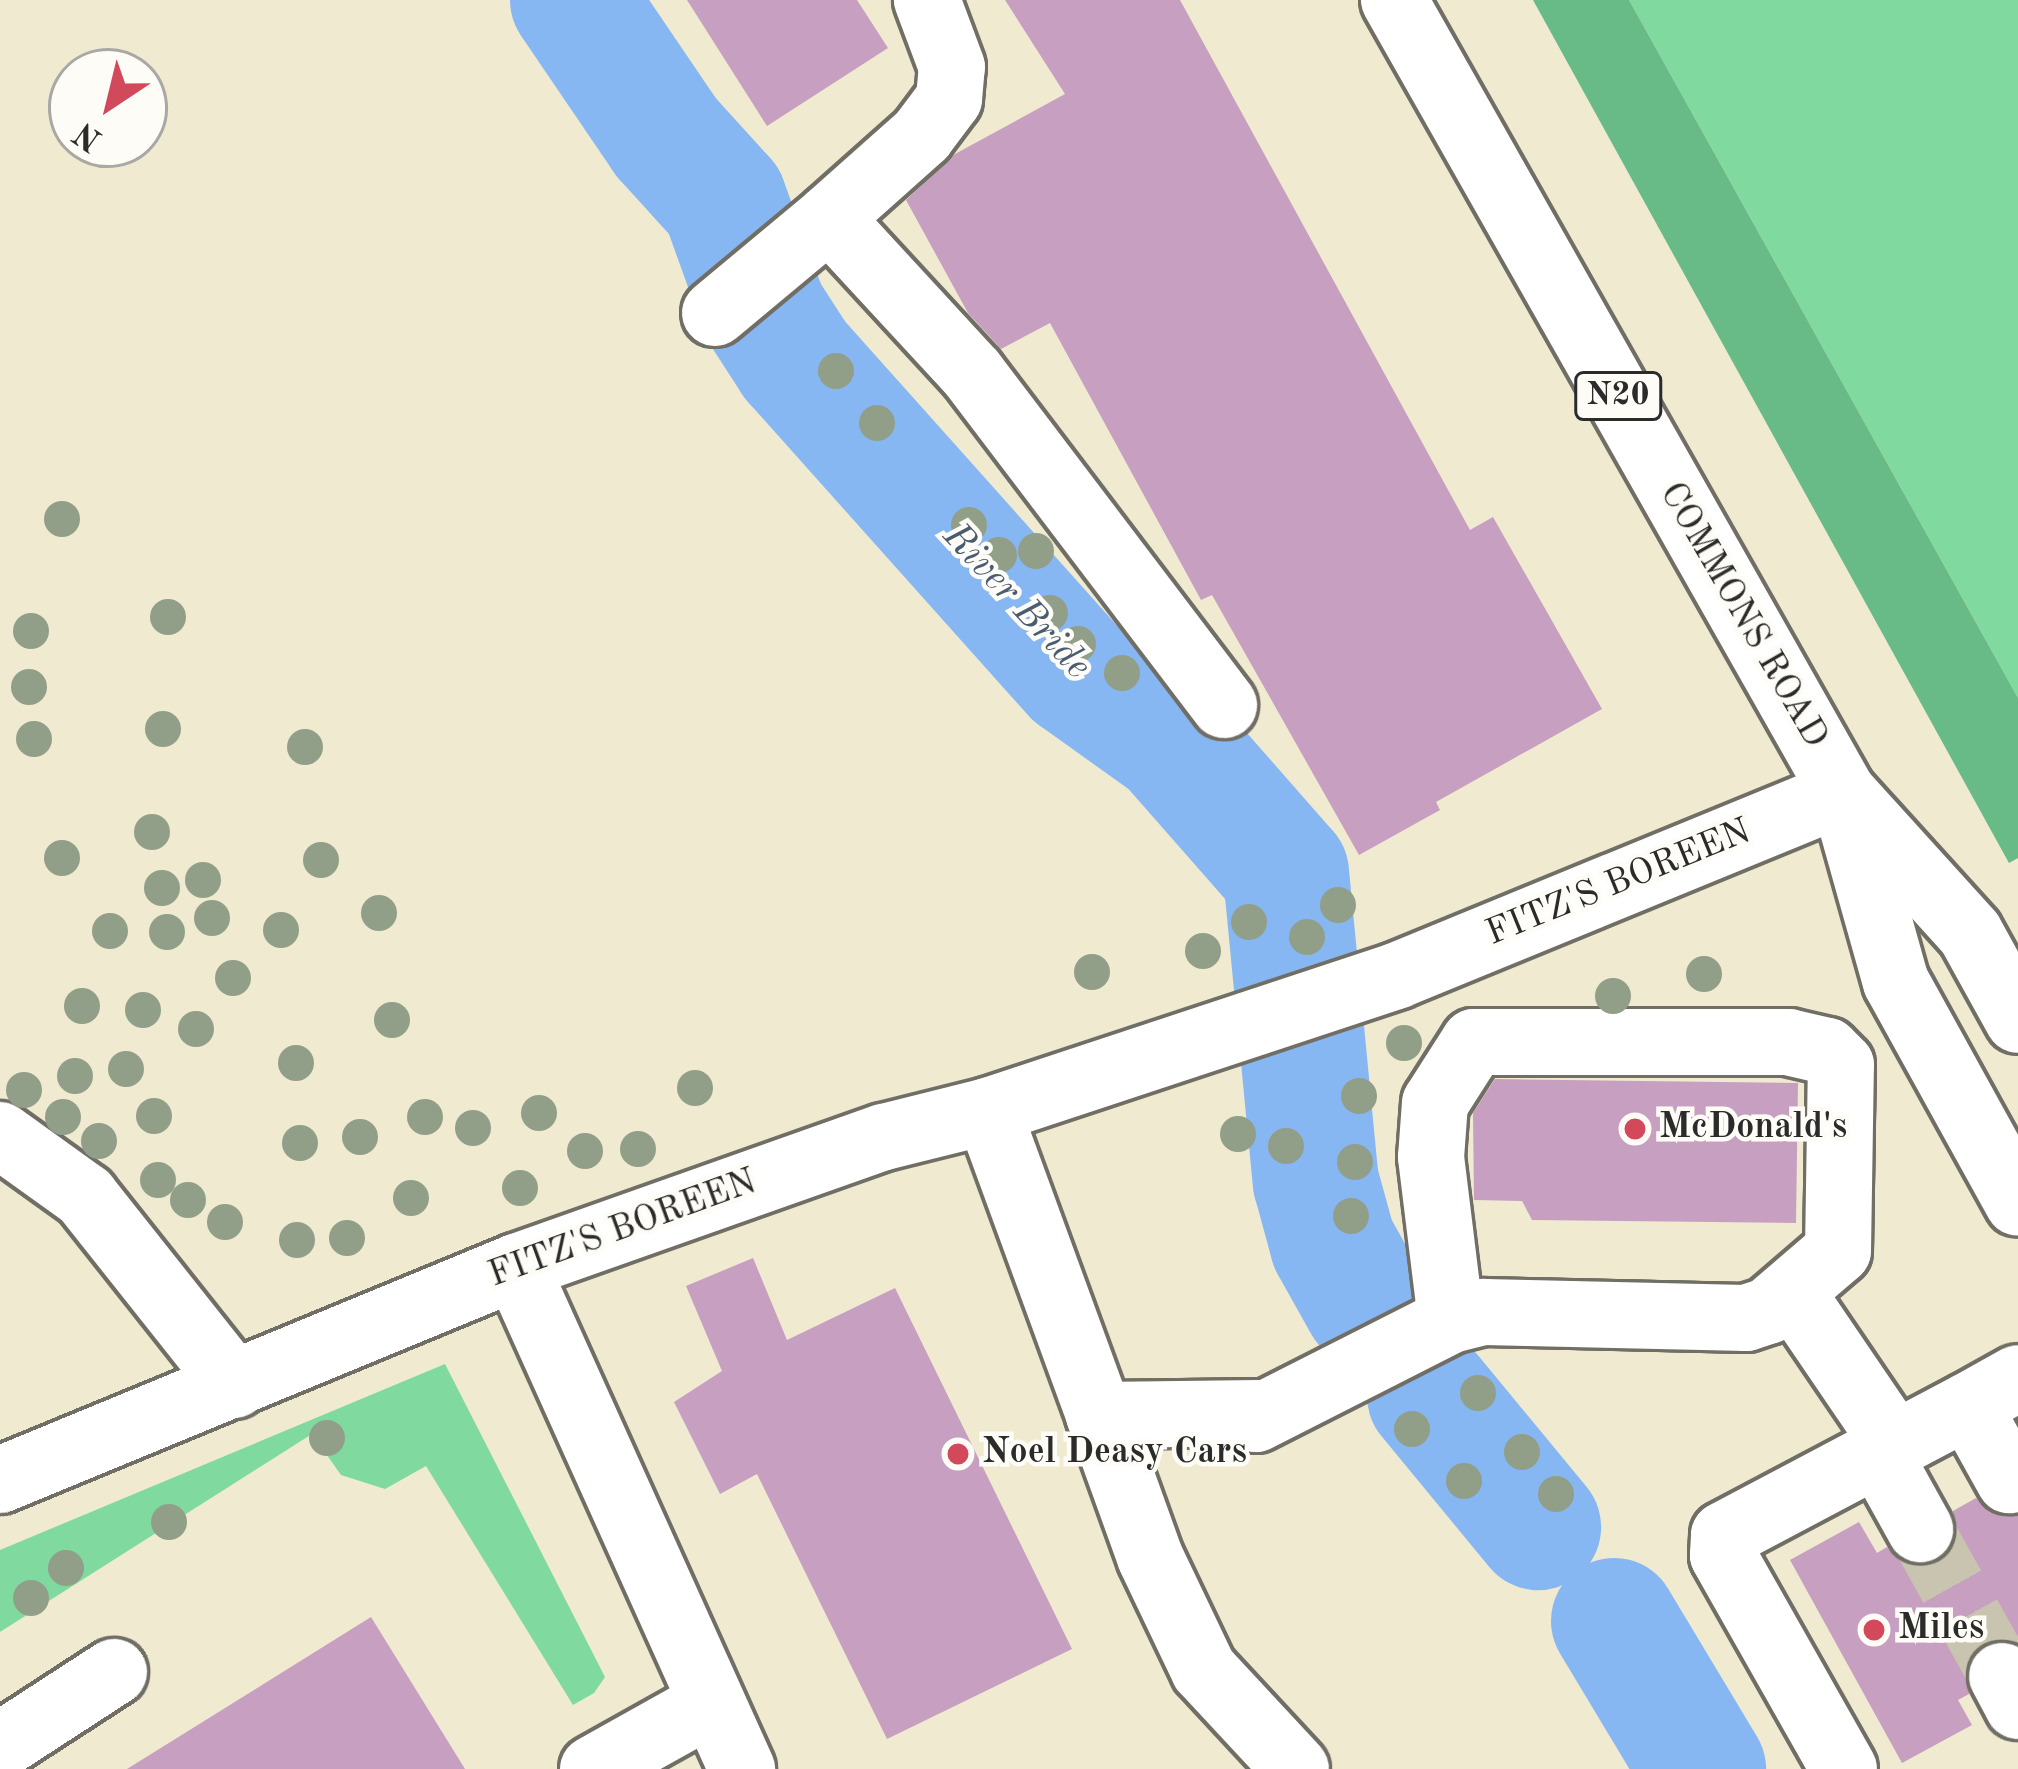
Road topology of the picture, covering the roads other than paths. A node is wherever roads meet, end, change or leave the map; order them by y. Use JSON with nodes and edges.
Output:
{"nodes":[{"id":1,"x":927,"y":0,"type":"edge"},
{"id":2,"x":1394,"y":0,"type":"edge"},
{"id":3,"x":812,"y":232,"type":"junction"},
{"id":4,"x":715,"y":313,"type":"dead end"},
{"id":5,"x":1224,"y":705,"type":"dead end"},
{"id":6,"x":1843,"y":793,"type":"junction"},
{"id":7,"x":2018,"y":1020,"type":"edge"},
{"id":8,"x":988,"y":1111,"type":"junction"},
{"id":9,"x":0,"y":1135,"type":"edge"},
{"id":10,"x":2018,"y":1203,"type":"edge"},
{"id":11,"x":516,"y":1267,"type":"junction"},
{"id":12,"x":1792,"y":1293,"type":"junction"},
{"id":13,"x":1451,"y":1320,"type":"junction"},
{"id":14,"x":235,"y":1384,"type":"junction"},
{"id":15,"x":1993,"y":1392,"type":"edge"},
{"id":16,"x":1100,"y":1415,"type":"junction"},
{"id":17,"x":1887,"y":1451,"type":"junction"},
{"id":18,"x":0,"y":1480,"type":"edge"},
{"id":19,"x":2008,"y":1480,"type":"dead end"},
{"id":20,"x":1920,"y":1529,"type":"tunnel mouth"},
{"id":21,"x":114,"y":1672,"type":"dead end"},
{"id":22,"x":711,"y":1703,"type":"junction"},
{"id":23,"x":0,"y":1746,"type":"edge"},
{"id":24,"x":592,"y":1769,"type":"edge"},
{"id":25,"x":742,"y":1769,"type":"edge"},
{"id":26,"x":1296,"y":1769,"type":"edge"},
{"id":27,"x":1844,"y":1769,"type":"edge"}],
"edges":[{"from":1,"to":3,"type":"main road"},
{"from":2,"to":6,"type":"main road","name":"COMMONS ROAD","number":"N20"},
{"from":3,"to":4,"type":"main road"},
{"from":3,"to":5,"type":"main road"},
{"from":6,"to":7,"type":"main road","name":"COMMONS ROAD","number":"N20"},
{"from":6,"to":8,"type":"main road","name":"FITZ'S BOREEN"},
{"from":6,"to":10,"type":"main road","name":"COMMONS ROAD","number":"N20"},
{"from":8,"to":11,"type":"main road","name":"FITZ'S BOREEN"},
{"from":8,"to":16,"type":"main road"},
{"from":9,"to":14,"type":"main road"},
{"from":11,"to":14,"type":"main road","name":"FITZ'S BOREEN"},
{"from":11,"to":22,"type":"main road"},
{"from":12,"to":13,"type":"main road"},
{"from":12,"to":13,"type":"main road"},
{"from":12,"to":17,"type":"main road"},
{"from":13,"to":16,"type":"main road"},
{"from":14,"to":18,"type":"main road","name":"FITZ'S BOREEN"},
{"from":15,"to":17,"type":"main road"},
{"from":15,"to":19,"type":"main road"},
{"from":16,"to":26,"type":"main road"},
{"from":17,"to":20,"type":"main road"},
{"from":17,"to":27,"type":"main road"},
{"from":21,"to":23,"type":"main road"},
{"from":22,"to":24,"type":"main road"},
{"from":22,"to":25,"type":"main road"}]}
